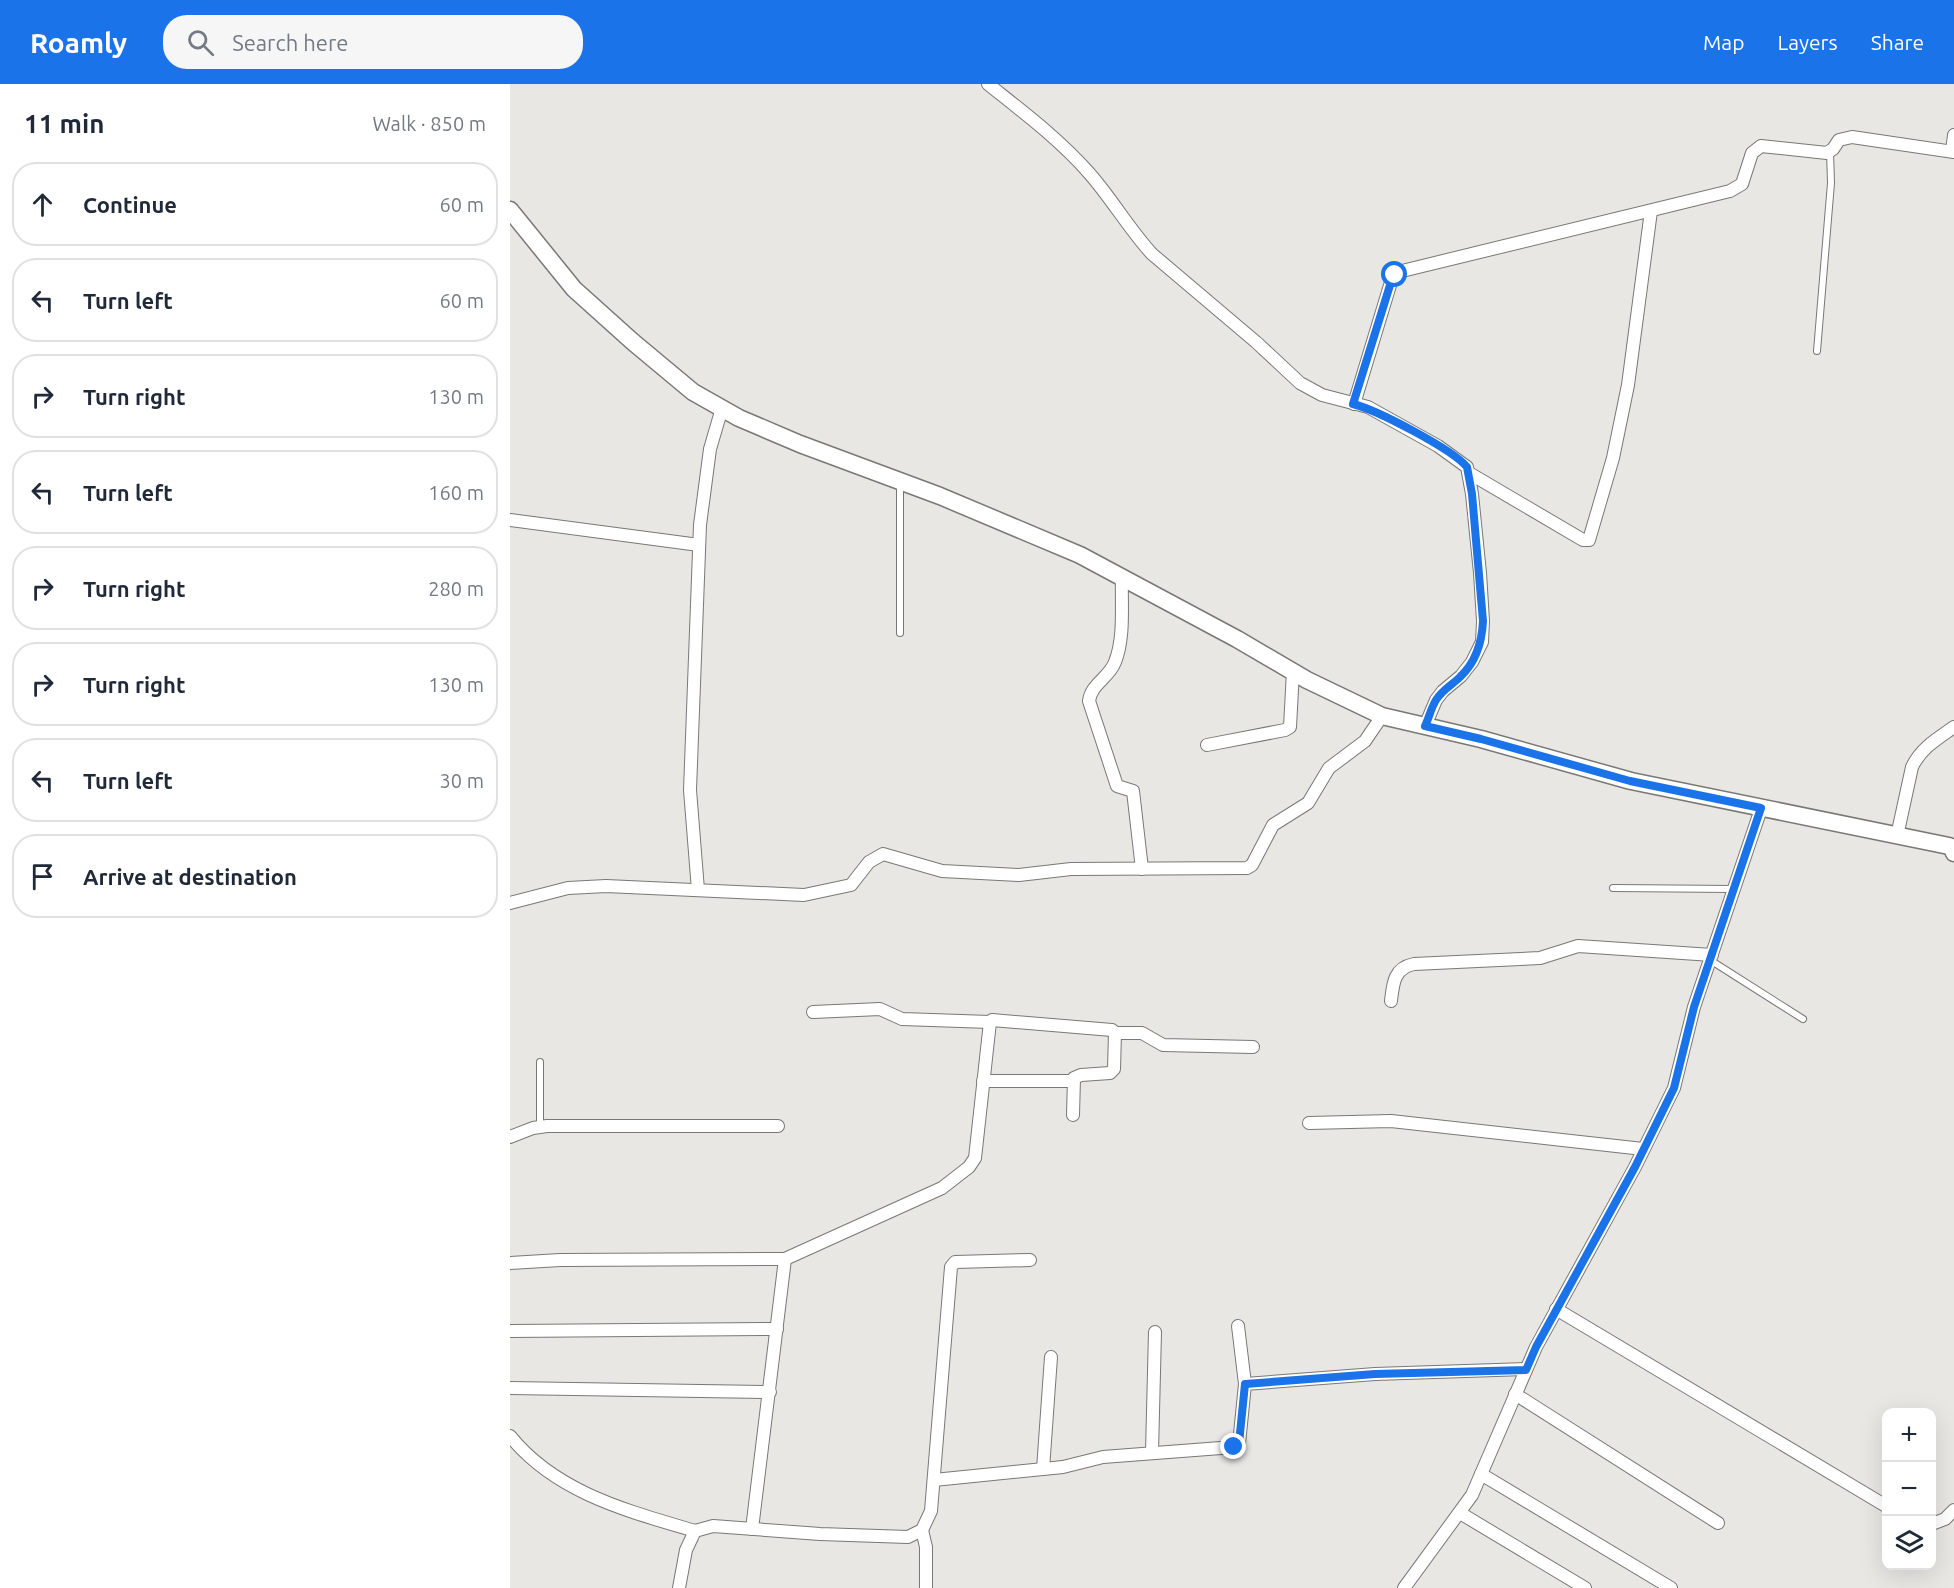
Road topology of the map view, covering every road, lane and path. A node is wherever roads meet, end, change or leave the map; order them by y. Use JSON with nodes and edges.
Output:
{"nodes":[{"id":1,"x":988,"y":84,"type":"edge"},
{"id":2,"x":1954,"y":135,"type":"edge"},
{"id":3,"x":1953,"y":151,"type":"edge"},
{"id":4,"x":1830,"y":152,"type":"junction"},
{"id":5,"x":510,"y":210,"type":"edge"},
{"id":6,"x":1651,"y":211,"type":"junction"},
{"id":7,"x":1817,"y":351,"type":"dead end"},
{"id":8,"x":1353,"y":404,"type":"junction"},
{"id":9,"x":722,"y":408,"type":"junction"},
{"id":10,"x":1468,"y":473,"type":"junction"},
{"id":11,"x":900,"y":481,"type":"junction"},
{"id":12,"x":510,"y":520,"type":"edge"},
{"id":13,"x":699,"y":545,"type":"junction"},
{"id":14,"x":1122,"y":577,"type":"junction"},
{"id":15,"x":900,"y":633,"type":"dead end"},
{"id":16,"x":1293,"y":671,"type":"junction"},
{"id":17,"x":1382,"y":716,"type":"junction"},
{"id":18,"x":1425,"y":726,"type":"junction"},
{"id":19,"x":1954,"y":727,"type":"edge"},
{"id":20,"x":1207,"y":745,"type":"dead end"},
{"id":21,"x":1761,"y":808,"type":"junction"},
{"id":22,"x":1897,"y":836,"type":"junction"},
{"id":23,"x":1953,"y":850,"type":"edge"},
{"id":24,"x":1142,"y":869,"type":"junction"},
{"id":25,"x":1613,"y":888,"type":"dead end"},
{"id":26,"x":1734,"y":889,"type":"junction"},
{"id":27,"x":698,"y":890,"type":"junction"},
{"id":28,"x":510,"y":903,"type":"edge"},
{"id":29,"x":1711,"y":958,"type":"junction"},
{"id":30,"x":1391,"y":1001,"type":"dead end"},
{"id":31,"x":813,"y":1012,"type":"dead end"},
{"id":32,"x":1803,"y":1018,"type":"dead end"},
{"id":33,"x":990,"y":1022,"type":"junction"},
{"id":34,"x":1114,"y":1033,"type":"junction"},
{"id":35,"x":1253,"y":1047,"type":"dead end"},
{"id":36,"x":540,"y":1062,"type":"dead end"},
{"id":37,"x":983,"y":1081,"type":"junction"},
{"id":38,"x":1073,"y":1081,"type":"junction"},
{"id":39,"x":1073,"y":1115,"type":"dead end"},
{"id":40,"x":1309,"y":1123,"type":"dead end"},
{"id":41,"x":778,"y":1126,"type":"dead end"},
{"id":42,"x":540,"y":1127,"type":"junction"},
{"id":43,"x":510,"y":1137,"type":"edge"},
{"id":44,"x":1643,"y":1149,"type":"junction"},
{"id":45,"x":785,"y":1259,"type":"junction"},
{"id":46,"x":1030,"y":1260,"type":"dead end"},
{"id":47,"x":510,"y":1263,"type":"edge"},
{"id":48,"x":1556,"y":1310,"type":"junction"},
{"id":49,"x":1238,"y":1326,"type":"dead end"},
{"id":50,"x":777,"y":1329,"type":"junction"},
{"id":51,"x":510,"y":1331,"type":"edge"},
{"id":52,"x":1155,"y":1332,"type":"dead end"},
{"id":53,"x":1051,"y":1357,"type":"dead end"},
{"id":54,"x":1526,"y":1370,"type":"junction"},
{"id":55,"x":1245,"y":1384,"type":"junction"},
{"id":56,"x":510,"y":1388,"type":"edge"},
{"id":57,"x":770,"y":1392,"type":"junction"},
{"id":58,"x":1515,"y":1394,"type":"junction"},
{"id":59,"x":510,"y":1436,"type":"edge"},
{"id":60,"x":1152,"y":1452,"type":"junction"},
{"id":61,"x":1043,"y":1469,"type":"junction"},
{"id":62,"x":1480,"y":1474,"type":"junction"},
{"id":63,"x":934,"y":1480,"type":"junction"},
{"id":64,"x":1882,"y":1503,"type":"edge"},
{"id":65,"x":1954,"y":1510,"type":"edge"},
{"id":66,"x":1460,"y":1513,"type":"junction"},
{"id":67,"x":1936,"y":1522,"type":"edge"},
{"id":68,"x":1718,"y":1523,"type":"dead end"},
{"id":69,"x":752,"y":1529,"type":"junction"},
{"id":70,"x":922,"y":1530,"type":"junction"},
{"id":71,"x":695,"y":1531,"type":"junction"},
{"id":72,"x":679,"y":1588,"type":"edge"},
{"id":73,"x":926,"y":1588,"type":"edge"},
{"id":74,"x":1404,"y":1588,"type":"edge"},
{"id":75,"x":1584,"y":1588,"type":"edge"},
{"id":76,"x":1671,"y":1588,"type":"edge"}],
"edges":[{"from":1,"to":8,"type":"street"},
{"from":2,"to":3,"type":"street"},
{"from":3,"to":4,"type":"street"},
{"from":4,"to":6,"type":"street"},
{"from":4,"to":7,"type":"lane"},
{"from":5,"to":9,"type":"street"},
{"from":6,"to":8,"type":"street"},
{"from":6,"to":10,"type":"street"},
{"from":8,"to":10,"type":"street"},
{"from":9,"to":11,"type":"street"},
{"from":9,"to":13,"type":"street"},
{"from":10,"to":18,"type":"street"},
{"from":11,"to":14,"type":"street"},
{"from":11,"to":15,"type":"lane"},
{"from":12,"to":13,"type":"street"},
{"from":13,"to":27,"type":"street"},
{"from":14,"to":16,"type":"street"},
{"from":14,"to":24,"type":"street"},
{"from":16,"to":17,"type":"street"},
{"from":16,"to":20,"type":"street"},
{"from":17,"to":18,"type":"street"},
{"from":17,"to":24,"type":"street"},
{"from":18,"to":21,"type":"street"},
{"from":19,"to":22,"type":"street"},
{"from":21,"to":22,"type":"street"},
{"from":21,"to":26,"type":"street"},
{"from":22,"to":23,"type":"street"},
{"from":24,"to":27,"type":"street"},
{"from":25,"to":26,"type":"lane"},
{"from":26,"to":29,"type":"street"},
{"from":27,"to":28,"type":"street"},
{"from":29,"to":30,"type":"street"},
{"from":29,"to":32,"type":"lane"},
{"from":29,"to":44,"type":"street"},
{"from":31,"to":33,"type":"street"},
{"from":33,"to":34,"type":"street"},
{"from":33,"to":37,"type":"street"},
{"from":34,"to":35,"type":"street"},
{"from":34,"to":38,"type":"street"},
{"from":36,"to":42,"type":"lane"},
{"from":37,"to":38,"type":"street"},
{"from":37,"to":45,"type":"street"},
{"from":38,"to":39,"type":"street"},
{"from":40,"to":44,"type":"street"},
{"from":41,"to":42,"type":"street"},
{"from":42,"to":43,"type":"street"},
{"from":44,"to":48,"type":"street"},
{"from":45,"to":47,"type":"street"},
{"from":45,"to":50,"type":"street"},
{"from":46,"to":63,"type":"street"},
{"from":48,"to":54,"type":"street"},
{"from":48,"to":64,"type":"street"},
{"from":49,"to":55,"type":"street"},
{"from":50,"to":51,"type":"street"},
{"from":50,"to":57,"type":"street"},
{"from":52,"to":60,"type":"street"},
{"from":53,"to":61,"type":"street"},
{"from":54,"to":55,"type":"street"},
{"from":54,"to":58,"type":"street"},
{"from":55,"to":60,"type":"street"},
{"from":56,"to":57,"type":"street"},
{"from":57,"to":69,"type":"street"},
{"from":58,"to":62,"type":"street"},
{"from":58,"to":68,"type":"street"},
{"from":59,"to":71,"type":"street"},
{"from":60,"to":61,"type":"street"},
{"from":61,"to":63,"type":"street"},
{"from":62,"to":66,"type":"street"},
{"from":62,"to":76,"type":"street"},
{"from":63,"to":70,"type":"street"},
{"from":65,"to":67,"type":"street"},
{"from":66,"to":74,"type":"street"},
{"from":66,"to":75,"type":"street"},
{"from":69,"to":70,"type":"street"},
{"from":69,"to":71,"type":"street"},
{"from":70,"to":73,"type":"street"},
{"from":71,"to":72,"type":"street"}]}
